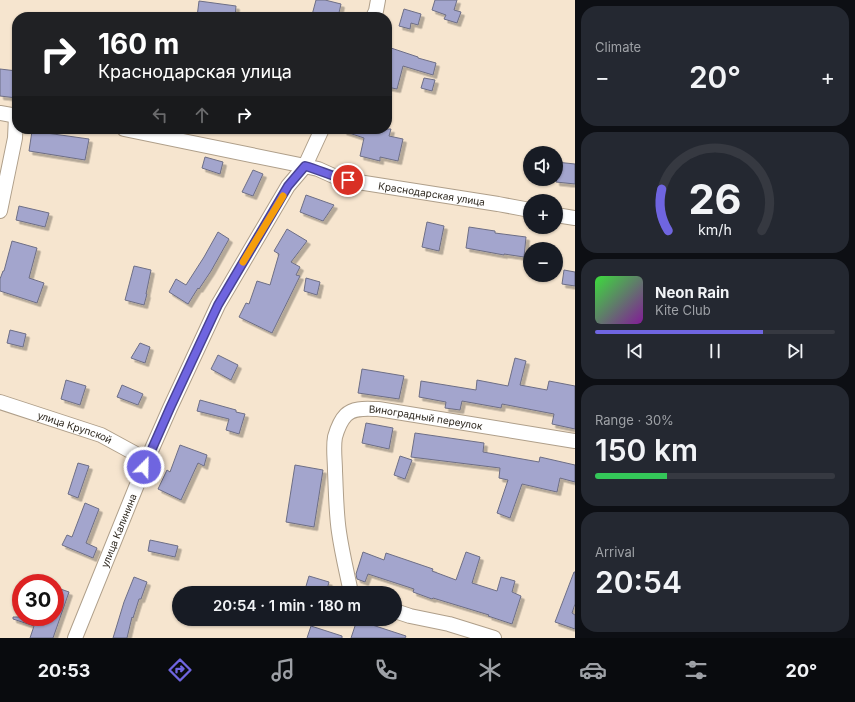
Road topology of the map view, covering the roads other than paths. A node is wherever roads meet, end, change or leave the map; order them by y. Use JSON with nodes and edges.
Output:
{"nodes":[{"id":1,"x":378,"y":0,"type":"edge"},
{"id":2,"x":376,"y":12,"type":"edge"},
{"id":3,"x":0,"y":113,"type":"edge"},
{"id":4,"x":12,"y":115,"type":"edge"},
{"id":5,"x":15,"y":134,"type":"edge"},
{"id":6,"x":148,"y":134,"type":"edge"},
{"id":7,"x":320,"y":134,"type":"edge"},
{"id":8,"x":305,"y":166,"type":"junction"},
{"id":9,"x":523,"y":209,"type":"edge"},
{"id":10,"x":0,"y":211,"type":"edge"},
{"id":11,"x":563,"y":215,"type":"edge"},
{"id":12,"x":575,"y":218,"type":"edge"},
{"id":13,"x":0,"y":402,"type":"edge"},
{"id":14,"x":575,"y":441,"type":"edge"},
{"id":15,"x":147,"y":460,"type":"junction"},
{"id":16,"x":350,"y":586,"type":"edge"},
{"id":17,"x":402,"y":613,"type":"edge"},
{"id":18,"x":75,"y":638,"type":"edge"},
{"id":19,"x":494,"y":638,"type":"edge"}],
"edges":[{"from":1,"to":2,"type":"street"},
{"from":3,"to":4,"type":"street"},
{"from":5,"to":10,"type":"street"},
{"from":6,"to":8,"type":"street","name":"Краснодарская улица"},
{"from":7,"to":8,"type":"street","name":"улица Калинина"},
{"from":8,"to":9,"type":"street","name":"Краснодарская улица"},
{"from":8,"to":15,"type":"street","name":"улица Калинина"},
{"from":11,"to":12,"type":"street"},
{"from":13,"to":15,"type":"street","name":"улица Крупской"},
{"from":14,"to":16,"type":"street","name":"Виноградный переулок"},
{"from":15,"to":18,"type":"street","name":"улица Калинина"},
{"from":17,"to":19,"type":"street"}]}
